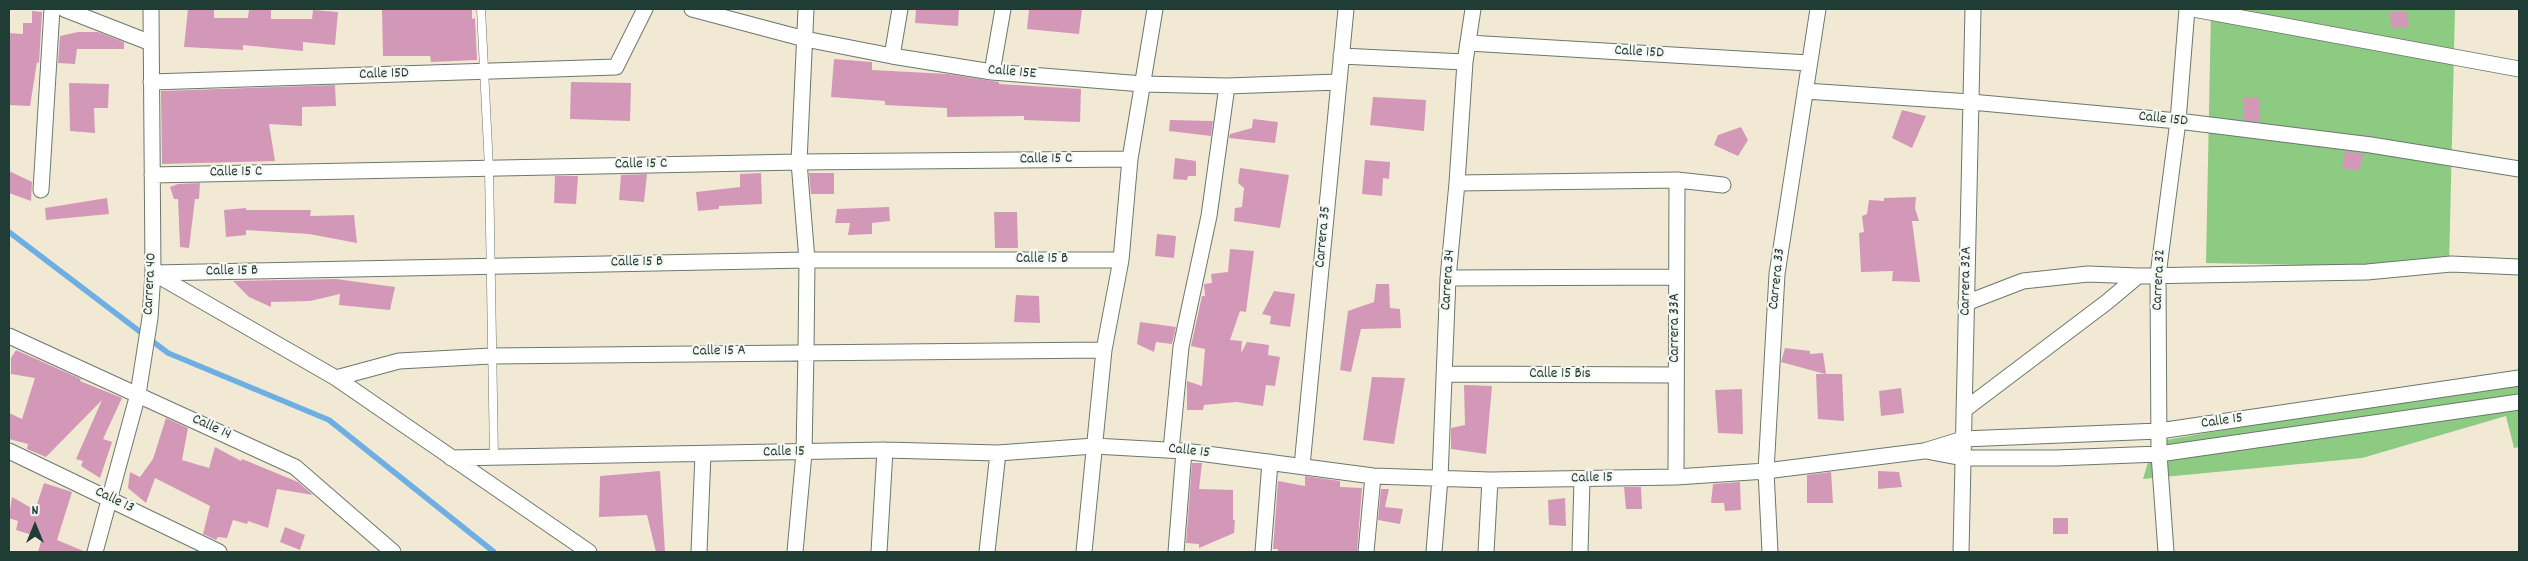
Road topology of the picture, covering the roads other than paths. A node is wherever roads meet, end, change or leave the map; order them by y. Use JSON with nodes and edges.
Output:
{"nodes":[{"id":1,"x":52,"y":9,"type":"edge"},
{"id":2,"x":64,"y":9,"type":"edge"},
{"id":3,"x":151,"y":9,"type":"edge"},
{"id":4,"x":481,"y":9,"type":"edge"},
{"id":5,"x":645,"y":9,"type":"edge"},
{"id":6,"x":692,"y":9,"type":"edge"},
{"id":7,"x":806,"y":9,"type":"edge"},
{"id":8,"x":900,"y":9,"type":"edge"},
{"id":9,"x":1003,"y":9,"type":"edge"},
{"id":10,"x":1155,"y":9,"type":"edge"},
{"id":11,"x":1346,"y":9,"type":"edge"},
{"id":12,"x":1473,"y":9,"type":"edge"},
{"id":13,"x":1818,"y":9,"type":"edge"},
{"id":14,"x":1972,"y":9,"type":"edge"},
{"id":15,"x":2187,"y":9,"type":"edge"},
{"id":16,"x":2193,"y":9,"type":"edge"},
{"id":17,"x":804,"y":39,"type":"junction"},
{"id":18,"x":151,"y":43,"type":"junction"},
{"id":19,"x":1468,"y":44,"type":"junction"},
{"id":20,"x":892,"y":56,"type":"junction"},
{"id":21,"x":1341,"y":56,"type":"junction"},
{"id":22,"x":1465,"y":62,"type":"junction"},
{"id":23,"x":1809,"y":63,"type":"junction"},
{"id":24,"x":2519,"y":68,"type":"edge"},
{"id":25,"x":484,"y":71,"type":"junction"},
{"id":26,"x":992,"y":72,"type":"junction"},
{"id":27,"x":151,"y":82,"type":"junction"},
{"id":28,"x":1338,"y":82,"type":"junction"},
{"id":29,"x":1143,"y":84,"type":"junction"},
{"id":30,"x":1227,"y":86,"type":"junction"},
{"id":31,"x":1805,"y":91,"type":"junction"},
{"id":32,"x":1970,"y":102,"type":"junction"},
{"id":33,"x":2178,"y":120,"type":"junction"},
{"id":34,"x":1130,"y":159,"type":"junction"},
{"id":35,"x":799,"y":162,"type":"junction"},
{"id":36,"x":489,"y":168,"type":"junction"},
{"id":37,"x":2519,"y":169,"type":"edge"},
{"id":38,"x":152,"y":175,"type":"junction"},
{"id":39,"x":1677,"y":180,"type":"junction"},
{"id":40,"x":1457,"y":183,"type":"junction"},
{"id":41,"x":1723,"y":185,"type":"dead end"},
{"id":42,"x":41,"y":190,"type":"dead end"},
{"id":43,"x":807,"y":260,"type":"junction"},
{"id":44,"x":1121,"y":260,"type":"junction"},
{"id":45,"x":489,"y":266,"type":"junction"},
{"id":46,"x":2519,"y":267,"type":"edge"},
{"id":47,"x":153,"y":273,"type":"junction"},
{"id":48,"x":2158,"y":275,"type":"junction"},
{"id":49,"x":2138,"y":276,"type":"junction"},
{"id":50,"x":1676,"y":277,"type":"junction"},
{"id":51,"x":1448,"y":278,"type":"junction"},
{"id":52,"x":1966,"y":303,"type":"junction"},
{"id":53,"x":9,"y":336,"type":"edge"},
{"id":54,"x":1104,"y":350,"type":"junction"},
{"id":55,"x":806,"y":351,"type":"junction"},
{"id":56,"x":491,"y":356,"type":"junction"},
{"id":57,"x":1444,"y":374,"type":"junction"},
{"id":58,"x":1676,"y":375,"type":"junction"},
{"id":59,"x":336,"y":378,"type":"junction"},
{"id":60,"x":2519,"y":378,"type":"edge"},
{"id":61,"x":138,"y":394,"type":"junction"},
{"id":62,"x":2519,"y":402,"type":"edge"},
{"id":63,"x":1964,"y":410,"type":"junction"},
{"id":64,"x":2159,"y":431,"type":"junction"},
{"id":65,"x":1963,"y":439,"type":"junction"},
{"id":66,"x":1094,"y":446,"type":"junction"},
{"id":67,"x":885,"y":450,"type":"junction"},
{"id":68,"x":1178,"y":450,"type":"junction"},
{"id":69,"x":9,"y":451,"type":"edge"},
{"id":70,"x":1924,"y":451,"type":"junction"},
{"id":71,"x":804,"y":453,"type":"junction"},
{"id":72,"x":998,"y":453,"type":"junction"},
{"id":73,"x":703,"y":454,"type":"junction"},
{"id":74,"x":2159,"y":454,"type":"junction"},
{"id":75,"x":494,"y":457,"type":"junction"},
{"id":76,"x":450,"y":458,"type":"junction"},
{"id":77,"x":1963,"y":458,"type":"junction"},
{"id":78,"x":1270,"y":462,"type":"junction"},
{"id":79,"x":1302,"y":466,"type":"junction"},
{"id":80,"x":1766,"y":471,"type":"junction"},
{"id":81,"x":1373,"y":476,"type":"junction"},
{"id":82,"x":1676,"y":477,"type":"junction"},
{"id":83,"x":1440,"y":478,"type":"junction"},
{"id":84,"x":1582,"y":479,"type":"junction"},
{"id":85,"x":1490,"y":480,"type":"junction"},
{"id":86,"x":111,"y":500,"type":"junction"},
{"id":87,"x":95,"y":552,"type":"edge"},
{"id":88,"x":219,"y":552,"type":"edge"},
{"id":89,"x":393,"y":552,"type":"edge"},
{"id":90,"x":589,"y":552,"type":"edge"},
{"id":91,"x":699,"y":552,"type":"edge"},
{"id":92,"x":795,"y":552,"type":"edge"},
{"id":93,"x":879,"y":552,"type":"edge"},
{"id":94,"x":987,"y":552,"type":"edge"},
{"id":95,"x":1084,"y":552,"type":"edge"},
{"id":96,"x":1176,"y":552,"type":"edge"},
{"id":97,"x":1263,"y":552,"type":"edge"},
{"id":98,"x":1366,"y":552,"type":"edge"},
{"id":99,"x":1434,"y":552,"type":"edge"},
{"id":100,"x":1486,"y":552,"type":"edge"},
{"id":101,"x":1580,"y":552,"type":"edge"},
{"id":102,"x":1770,"y":552,"type":"edge"},
{"id":103,"x":1961,"y":552,"type":"edge"},
{"id":104,"x":2166,"y":552,"type":"edge"}],
"edges":[{"from":1,"to":42,"type":"street"},
{"from":2,"to":18,"type":"street"},
{"from":3,"to":18,"type":"street","name":"Carrera 40"},
{"from":4,"to":25,"type":"lane"},
{"from":5,"to":25,"type":"street","name":"Calle 15D"},
{"from":6,"to":17,"type":"street","name":"Calle 15E"},
{"from":7,"to":17,"type":"street"},
{"from":8,"to":20,"type":"street"},
{"from":9,"to":26,"type":"street"},
{"from":10,"to":29,"type":"street"},
{"from":11,"to":21,"type":"street","name":"Carrera 35"},
{"from":12,"to":19,"type":"street","name":"Carrera 34"},
{"from":13,"to":23,"type":"street","name":"Carrera 33"},
{"from":14,"to":32,"type":"street","name":"Carrera 32A"},
{"from":15,"to":33,"type":"street","name":"Carrera 32"},
{"from":16,"to":24,"type":"street"},
{"from":17,"to":20,"type":"street","name":"Calle 15E"},
{"from":17,"to":35,"type":"street"},
{"from":18,"to":27,"type":"street","name":"Carrera 40"},
{"from":19,"to":22,"type":"street","name":"Carrera 34"},
{"from":19,"to":23,"type":"street","name":"Calle 15D"},
{"from":20,"to":26,"type":"street","name":"Calle 15E"},
{"from":21,"to":22,"type":"street"},
{"from":21,"to":28,"type":"street","name":"Carrera 35"},
{"from":22,"to":40,"type":"street","name":"Carrera 34"},
{"from":23,"to":31,"type":"street","name":"Carrera 33"},
{"from":25,"to":27,"type":"street","name":"Calle 15D"},
{"from":25,"to":36,"type":"lane"},
{"from":26,"to":29,"type":"street","name":"Calle 15E"},
{"from":27,"to":38,"type":"street","name":"Carrera 40"},
{"from":28,"to":30,"type":"street","name":"Calle 15E"},
{"from":28,"to":79,"type":"street","name":"Carrera 35"},
{"from":29,"to":30,"type":"street","name":"Calle 15E"},
{"from":29,"to":34,"type":"street"},
{"from":30,"to":68,"type":"street"},
{"from":31,"to":32,"type":"street","name":"Calle 15D"},
{"from":31,"to":80,"type":"street","name":"Carrera 33"},
{"from":32,"to":33,"type":"street","name":"Calle 15D"},
{"from":32,"to":52,"type":"street","name":"Carrera 32A"},
{"from":33,"to":37,"type":"street","name":"Calle 15D"},
{"from":33,"to":48,"type":"street","name":"Carrera 32"},
{"from":34,"to":35,"type":"street","name":"Calle 15 C"},
{"from":34,"to":44,"type":"street"},
{"from":35,"to":36,"type":"street","name":"Calle 15 C"},
{"from":35,"to":43,"type":"street"},
{"from":36,"to":38,"type":"street","name":"Calle 15 C"},
{"from":36,"to":45,"type":"lane"},
{"from":38,"to":47,"type":"street","name":"Carrera 40"},
{"from":39,"to":40,"type":"street"},
{"from":39,"to":41,"type":"street"},
{"from":39,"to":50,"type":"street","name":"Carrera 33A"},
{"from":40,"to":51,"type":"street","name":"Carrera 34"},
{"from":43,"to":44,"type":"street","name":"Calle 15 B"},
{"from":43,"to":45,"type":"street","name":"Calle 15 B"},
{"from":43,"to":55,"type":"street"},
{"from":44,"to":54,"type":"street"},
{"from":45,"to":47,"type":"street","name":"Calle 15 B"},
{"from":45,"to":56,"type":"lane"},
{"from":46,"to":48,"type":"street"},
{"from":47,"to":59,"type":"street"},
{"from":47,"to":61,"type":"street","name":"Carrera 40"},
{"from":48,"to":49,"type":"street"},
{"from":48,"to":64,"type":"street","name":"Carrera 32"},
{"from":49,"to":52,"type":"street"},
{"from":49,"to":63,"type":"street"},
{"from":50,"to":51,"type":"street"},
{"from":50,"to":58,"type":"street","name":"Carrera 33A"},
{"from":51,"to":57,"type":"street","name":"Carrera 34"},
{"from":52,"to":63,"type":"street","name":"Carrera 32A"},
{"from":53,"to":61,"type":"street","name":"Calle 14"},
{"from":54,"to":55,"type":"street","name":"Calle 15 A"},
{"from":54,"to":66,"type":"street"},
{"from":55,"to":56,"type":"street","name":"Calle 15 A"},
{"from":55,"to":71,"type":"street"},
{"from":56,"to":59,"type":"street","name":"Calle 15 A"},
{"from":56,"to":75,"type":"lane"},
{"from":57,"to":58,"type":"street","name":"Calle 15 Bis"},
{"from":57,"to":83,"type":"street","name":"Carrera 34"},
{"from":58,"to":82,"type":"street","name":"Carrera 33A"},
{"from":59,"to":76,"type":"street"},
{"from":60,"to":64,"type":"street","name":"Calle 15"},
{"from":61,"to":86,"type":"street","name":"Carrera 40"},
{"from":61,"to":89,"type":"street","name":"Calle 14"},
{"from":62,"to":74,"type":"street","name":"Calle 15"},
{"from":63,"to":65,"type":"street","name":"Carrera 32A"},
{"from":64,"to":65,"type":"street","name":"Calle 15"},
{"from":64,"to":74,"type":"street","name":"Carrera 32"},
{"from":65,"to":70,"type":"street","name":"Calle 15"},
{"from":65,"to":77,"type":"street","name":"Carrera 32A"},
{"from":66,"to":68,"type":"street","name":"Calle 15"},
{"from":66,"to":72,"type":"street","name":"Calle 15"},
{"from":66,"to":95,"type":"street"},
{"from":67,"to":71,"type":"street","name":"Calle 15"},
{"from":67,"to":72,"type":"street","name":"Calle 15"},
{"from":67,"to":93,"type":"street"},
{"from":68,"to":78,"type":"street","name":"Calle 15"},
{"from":68,"to":96,"type":"street"},
{"from":69,"to":86,"type":"street","name":"Calle 13"},
{"from":70,"to":77,"type":"street","name":"Calle 15"},
{"from":70,"to":80,"type":"street","name":"Calle 15"},
{"from":71,"to":73,"type":"street","name":"Calle 15"},
{"from":71,"to":92,"type":"street"},
{"from":72,"to":94,"type":"street"},
{"from":73,"to":75,"type":"street","name":"Calle 15"},
{"from":73,"to":91,"type":"street"},
{"from":74,"to":77,"type":"street","name":"Calle 15"},
{"from":74,"to":104,"type":"street","name":"Carrera 32"},
{"from":75,"to":76,"type":"street","name":"Calle 15"},
{"from":76,"to":90,"type":"street"},
{"from":77,"to":103,"type":"street","name":"Carrera 32A"},
{"from":78,"to":79,"type":"street","name":"Calle 15"},
{"from":78,"to":97,"type":"street"},
{"from":79,"to":81,"type":"street","name":"Calle 15"},
{"from":80,"to":82,"type":"street","name":"Calle 15"},
{"from":80,"to":102,"type":"street","name":"Carrera 33"},
{"from":81,"to":83,"type":"street","name":"Calle 15"},
{"from":81,"to":98,"type":"street"},
{"from":82,"to":84,"type":"street","name":"Calle 15"},
{"from":83,"to":85,"type":"street","name":"Calle 15"},
{"from":83,"to":99,"type":"street","name":"Carrera 34"},
{"from":84,"to":85,"type":"street","name":"Calle 15"},
{"from":84,"to":101,"type":"street"},
{"from":85,"to":100,"type":"street"},
{"from":86,"to":87,"type":"street","name":"Carrera 40"},
{"from":86,"to":88,"type":"street","name":"Calle 13"}]}
